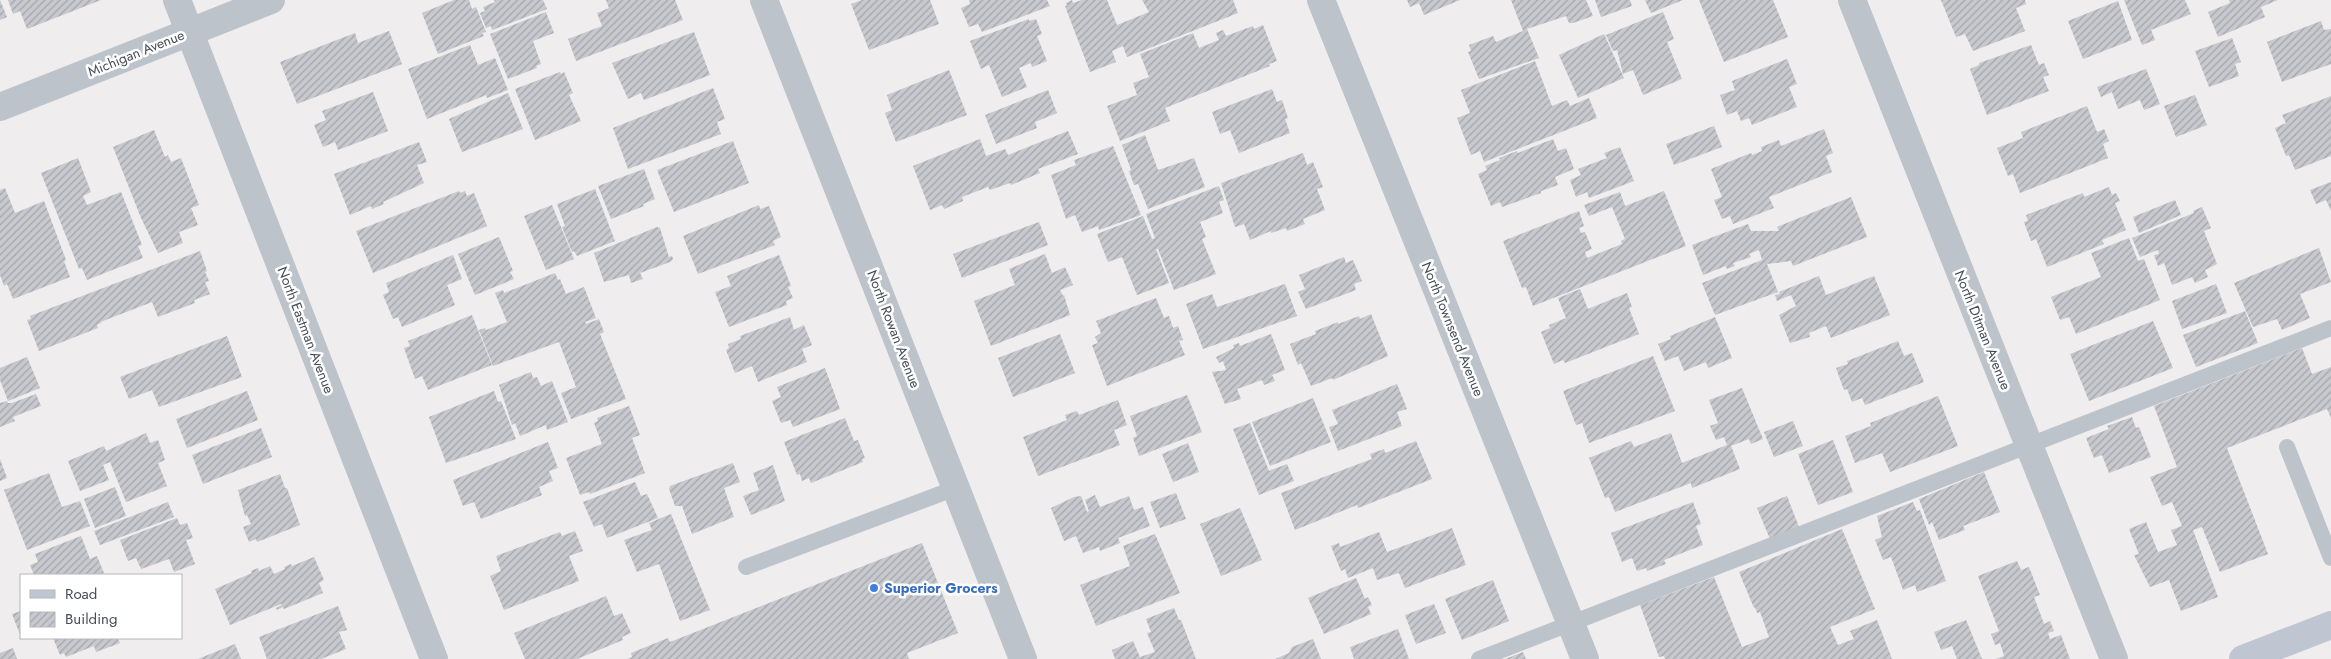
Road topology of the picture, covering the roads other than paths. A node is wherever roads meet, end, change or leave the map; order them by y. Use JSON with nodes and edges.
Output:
{"nodes":[{"id":1,"x":177,"y":0,"type":"edge"},
{"id":2,"x":271,"y":0,"type":"edge"},
{"id":3,"x":764,"y":0,"type":"edge"},
{"id":4,"x":1321,"y":0,"type":"edge"},
{"id":5,"x":1852,"y":0,"type":"edge"},
{"id":6,"x":190,"y":32,"type":"junction"},
{"id":7,"x":0,"y":107,"type":"edge"},
{"id":8,"x":2331,"y":328,"type":"edge"},
{"id":9,"x":2028,"y":444,"type":"junction"},
{"id":10,"x":2287,"y":447,"type":"dead end"},
{"id":11,"x":956,"y":488,"type":"junction"},
{"id":12,"x":2331,"y":558,"type":"edge"},
{"id":13,"x":746,"y":567,"type":"dead end"},
{"id":14,"x":1571,"y":624,"type":"junction"},
{"id":15,"x":2331,"y":625,"type":"edge"},
{"id":16,"x":434,"y":659,"type":"edge"},
{"id":17,"x":1023,"y":659,"type":"edge"},
{"id":18,"x":1479,"y":659,"type":"edge"},
{"id":19,"x":1585,"y":659,"type":"edge"},
{"id":20,"x":2114,"y":659,"type":"edge"},
{"id":21,"x":2243,"y":659,"type":"edge"}],
"edges":[{"from":1,"to":6,"type":"street","name":"North Eastman Avenue"},
{"from":2,"to":6,"type":"street","name":"Michigan Avenue"},
{"from":3,"to":11,"type":"street","name":"North Rowan Avenue"},
{"from":4,"to":14,"type":"street","name":"North Townsend Avenue"},
{"from":5,"to":9,"type":"street","name":"North Ditman Avenue"},
{"from":6,"to":7,"type":"street","name":"Michigan Avenue"},
{"from":6,"to":16,"type":"street","name":"North Eastman Avenue"},
{"from":8,"to":9,"type":"lane"},
{"from":9,"to":14,"type":"lane"},
{"from":9,"to":20,"type":"street","name":"North Ditman Avenue"},
{"from":10,"to":12,"type":"lane"},
{"from":11,"to":13,"type":"lane"},
{"from":11,"to":17,"type":"street","name":"North Rowan Avenue"},
{"from":14,"to":18,"type":"lane"},
{"from":14,"to":19,"type":"street","name":"North Townsend Avenue"},
{"from":15,"to":21,"type":"main road"}]}
